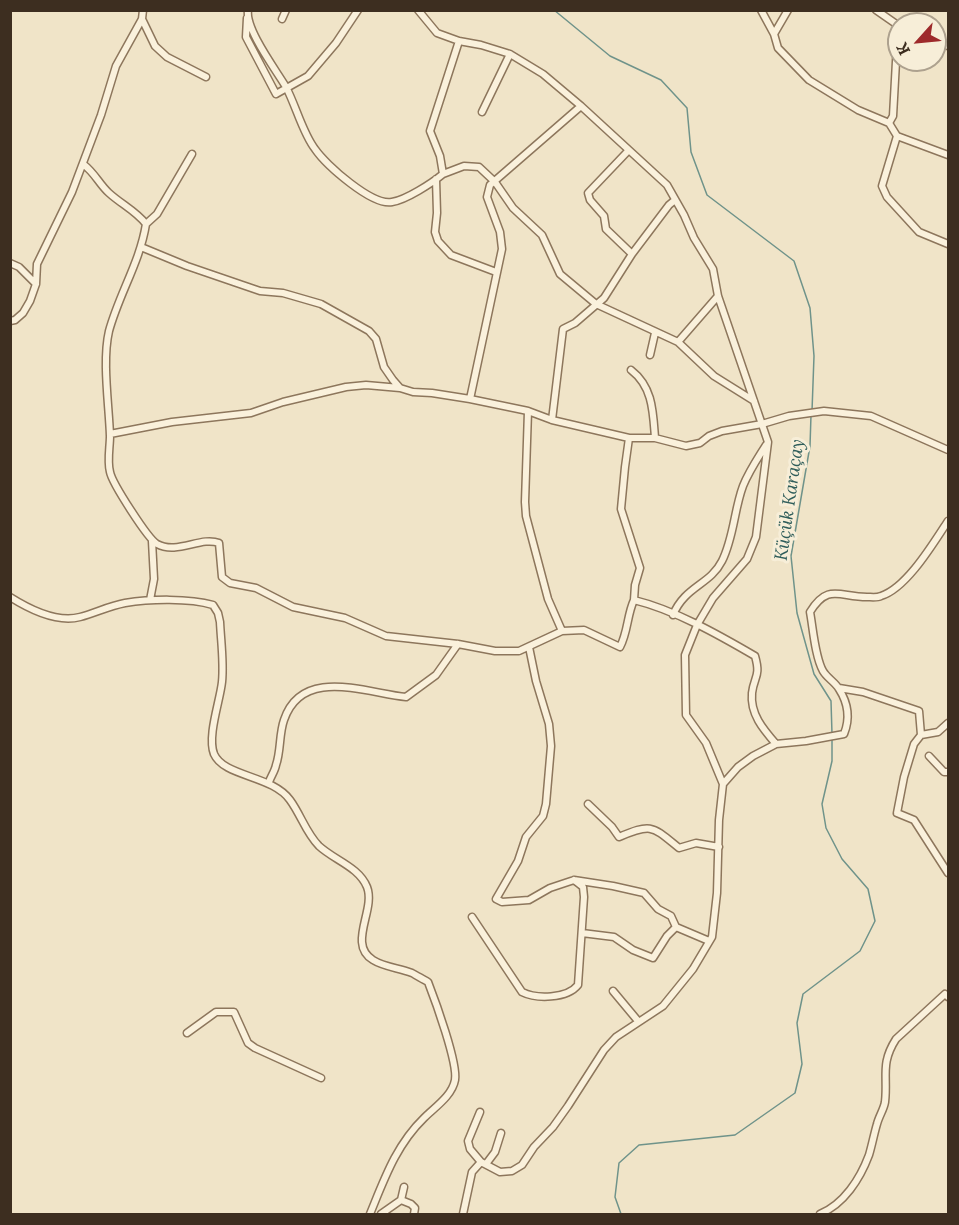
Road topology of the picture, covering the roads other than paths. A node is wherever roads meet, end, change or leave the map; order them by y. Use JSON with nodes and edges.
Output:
{"nodes":[{"id":1,"x":143,"y":10,"type":"edge"},
{"id":2,"x":286,"y":10,"type":"edge"},
{"id":3,"x":358,"y":10,"type":"edge"},
{"id":4,"x":418,"y":10,"type":"edge"},
{"id":5,"x":761,"y":10,"type":"edge"},
{"id":6,"x":788,"y":10,"type":"edge"},
{"id":7,"x":248,"y":13,"type":"edge"},
{"id":8,"x":142,"y":19,"type":"junction"},
{"id":9,"x":282,"y":19,"type":"dead end"},
{"id":10,"x":774,"y":34,"type":"junction"},
{"id":11,"x":459,"y":41,"type":"junction"},
{"id":12,"x":510,"y":54,"type":"junction"},
{"id":13,"x":895,"y":72,"type":"edge"},
{"id":14,"x":206,"y":77,"type":"dead end"},
{"id":15,"x":286,"y":88,"type":"junction"},
{"id":16,"x":581,"y":106,"type":"junction"},
{"id":17,"x":483,"y":112,"type":"dead end"},
{"id":18,"x":889,"y":123,"type":"junction"},
{"id":19,"x":897,"y":136,"type":"junction"},
{"id":20,"x":628,"y":151,"type":"junction"},
{"id":21,"x":192,"y":154,"type":"dead end"},
{"id":22,"x":948,"y":155,"type":"edge"},
{"id":23,"x":83,"y":164,"type":"junction"},
{"id":24,"x":443,"y":174,"type":"junction"},
{"id":25,"x":436,"y":179,"type":"junction"},
{"id":26,"x":495,"y":182,"type":"junction"},
{"id":27,"x":675,"y":200,"type":"junction"},
{"id":28,"x":146,"y":224,"type":"junction"},
{"id":29,"x":948,"y":244,"type":"edge"},
{"id":30,"x":141,"y":247,"type":"junction"},
{"id":31,"x":632,"y":254,"type":"junction"},
{"id":32,"x":10,"y":263,"type":"edge"},
{"id":33,"x":496,"y":272,"type":"junction"},
{"id":34,"x":36,"y":284,"type":"junction"},
{"id":35,"x":718,"y":296,"type":"junction"},
{"id":36,"x":596,"y":304,"type":"junction"},
{"id":37,"x":10,"y":321,"type":"edge"},
{"id":38,"x":655,"y":333,"type":"junction"},
{"id":39,"x":678,"y":342,"type":"junction"},
{"id":40,"x":650,"y":355,"type":"dead end"},
{"id":41,"x":631,"y":370,"type":"dead end"},
{"id":42,"x":400,"y":388,"type":"junction"},
{"id":43,"x":470,"y":399,"type":"junction"},
{"id":44,"x":754,"y":401,"type":"junction"},
{"id":45,"x":528,"y":411,"type":"junction"},
{"id":46,"x":552,"y":420,"type":"junction"},
{"id":47,"x":762,"y":424,"type":"junction"},
{"id":48,"x":110,"y":434,"type":"junction"},
{"id":49,"x":629,"y":438,"type":"junction"},
{"id":50,"x":655,"y":438,"type":"junction"},
{"id":51,"x":768,"y":442,"type":"junction"},
{"id":52,"x":948,"y":450,"type":"edge"},
{"id":53,"x":948,"y":521,"type":"edge"},
{"id":54,"x":152,"y":541,"type":"junction"},
{"id":55,"x":10,"y":597,"type":"edge"},
{"id":56,"x":150,"y":600,"type":"junction"},
{"id":57,"x":634,"y":600,"type":"junction"},
{"id":58,"x":673,"y":615,"type":"junction"},
{"id":59,"x":697,"y":625,"type":"junction"},
{"id":60,"x":562,"y":631,"type":"junction"},
{"id":61,"x":458,"y":644,"type":"junction"},
{"id":62,"x":529,"y":647,"type":"junction"},
{"id":63,"x":839,"y":688,"type":"junction"},
{"id":64,"x":948,"y":723,"type":"edge"},
{"id":65,"x":921,"y":735,"type":"junction"},
{"id":66,"x":776,"y":744,"type":"junction"},
{"id":67,"x":929,"y":756,"type":"dead end"},
{"id":68,"x":948,"y":772,"type":"edge"},
{"id":69,"x":269,"y":782,"type":"junction"},
{"id":70,"x":723,"y":784,"type":"junction"},
{"id":71,"x":588,"y":804,"type":"dead end"},
{"id":72,"x":718,"y":847,"type":"junction"},
{"id":73,"x":948,"y":873,"type":"edge"},
{"id":74,"x":574,"y":880,"type":"junction"},
{"id":75,"x":472,"y":917,"type":"dead end"},
{"id":76,"x":676,"y":927,"type":"junction"},
{"id":77,"x":582,"y":933,"type":"junction"},
{"id":78,"x":709,"y":941,"type":"junction"},
{"id":79,"x":613,"y":991,"type":"dead end"},
{"id":80,"x":947,"y":993,"type":"edge"},
{"id":81,"x":638,"y":1021,"type":"junction"},
{"id":82,"x":187,"y":1033,"type":"dead end"},
{"id":83,"x":321,"y":1078,"type":"dead end"},
{"id":84,"x":480,"y":1112,"type":"dead end"},
{"id":85,"x":501,"y":1133,"type":"dead end"},
{"id":86,"x":483,"y":1163,"type":"junction"},
{"id":87,"x":404,"y":1187,"type":"dead end"},
{"id":88,"x":401,"y":1200,"type":"junction"},
{"id":89,"x":384,"y":1213,"type":"edge"},
{"id":90,"x":370,"y":1215,"type":"edge"},
{"id":91,"x":394,"y":1215,"type":"edge"},
{"id":92,"x":414,"y":1215,"type":"edge"},
{"id":93,"x":463,"y":1215,"type":"edge"},
{"id":94,"x":820,"y":1215,"type":"edge"}],
"edges":[{"from":1,"to":8,"type":"street"},
{"from":2,"to":9,"type":"street"},
{"from":3,"to":15,"type":"street"},
{"from":4,"to":11,"type":"street"},
{"from":5,"to":10,"type":"street"},
{"from":6,"to":10,"type":"street"},
{"from":7,"to":15,"type":"street"},
{"from":7,"to":15,"type":"street"},
{"from":8,"to":14,"type":"street"},
{"from":8,"to":23,"type":"street"},
{"from":10,"to":18,"type":"street"},
{"from":11,"to":12,"type":"street"},
{"from":11,"to":24,"type":"street"},
{"from":12,"to":16,"type":"street"},
{"from":12,"to":17,"type":"street"},
{"from":13,"to":18,"type":"street"},
{"from":15,"to":25,"type":"street"},
{"from":16,"to":20,"type":"street"},
{"from":16,"to":26,"type":"street"},
{"from":18,"to":19,"type":"street"},
{"from":19,"to":22,"type":"street"},
{"from":19,"to":29,"type":"street"},
{"from":20,"to":27,"type":"street"},
{"from":20,"to":31,"type":"street"},
{"from":21,"to":28,"type":"street"},
{"from":23,"to":28,"type":"street"},
{"from":23,"to":34,"type":"street"},
{"from":24,"to":25,"type":"street"},
{"from":24,"to":26,"type":"street"},
{"from":25,"to":33,"type":"street"},
{"from":26,"to":33,"type":"street"},
{"from":26,"to":36,"type":"street"},
{"from":27,"to":31,"type":"street"},
{"from":27,"to":35,"type":"street"},
{"from":28,"to":30,"type":"street"},
{"from":30,"to":42,"type":"street"},
{"from":30,"to":48,"type":"street"},
{"from":31,"to":36,"type":"street"},
{"from":32,"to":34,"type":"street"},
{"from":33,"to":43,"type":"street"},
{"from":34,"to":37,"type":"street"},
{"from":35,"to":39,"type":"street"},
{"from":35,"to":44,"type":"street"},
{"from":36,"to":38,"type":"street"},
{"from":36,"to":46,"type":"street"},
{"from":38,"to":39,"type":"street"},
{"from":38,"to":40,"type":"street"},
{"from":39,"to":44,"type":"street"},
{"from":41,"to":50,"type":"street"},
{"from":42,"to":43,"type":"street"},
{"from":42,"to":48,"type":"street"},
{"from":43,"to":45,"type":"street"},
{"from":44,"to":47,"type":"street"},
{"from":45,"to":46,"type":"street"},
{"from":45,"to":60,"type":"street"},
{"from":46,"to":49,"type":"street"},
{"from":47,"to":50,"type":"street"},
{"from":47,"to":51,"type":"street"},
{"from":47,"to":52,"type":"street"},
{"from":48,"to":54,"type":"street"},
{"from":49,"to":50,"type":"street"},
{"from":49,"to":57,"type":"street"},
{"from":51,"to":58,"type":"street"},
{"from":51,"to":59,"type":"street"},
{"from":53,"to":63,"type":"street"},
{"from":54,"to":56,"type":"street"},
{"from":54,"to":61,"type":"street"},
{"from":55,"to":56,"type":"street"},
{"from":56,"to":69,"type":"street"},
{"from":57,"to":58,"type":"street"},
{"from":57,"to":60,"type":"street"},
{"from":58,"to":59,"type":"street"},
{"from":59,"to":66,"type":"street"},
{"from":59,"to":70,"type":"street"},
{"from":60,"to":62,"type":"street"},
{"from":61,"to":62,"type":"street"},
{"from":61,"to":69,"type":"street"},
{"from":62,"to":74,"type":"street"},
{"from":63,"to":65,"type":"street"},
{"from":63,"to":66,"type":"street"},
{"from":64,"to":65,"type":"street"},
{"from":65,"to":73,"type":"street"},
{"from":66,"to":70,"type":"street"},
{"from":67,"to":68,"type":"street"},
{"from":69,"to":90,"type":"street"},
{"from":70,"to":72,"type":"street"},
{"from":71,"to":72,"type":"street"},
{"from":72,"to":78,"type":"street"},
{"from":74,"to":76,"type":"street"},
{"from":74,"to":77,"type":"street"},
{"from":75,"to":77,"type":"street"},
{"from":76,"to":77,"type":"street"},
{"from":76,"to":78,"type":"street"},
{"from":78,"to":81,"type":"street"},
{"from":79,"to":81,"type":"street"},
{"from":80,"to":94,"type":"street"},
{"from":81,"to":86,"type":"street"},
{"from":82,"to":83,"type":"street"},
{"from":84,"to":86,"type":"street"},
{"from":85,"to":86,"type":"street"},
{"from":86,"to":93,"type":"street"},
{"from":87,"to":88,"type":"street"},
{"from":88,"to":89,"type":"street"},
{"from":88,"to":92,"type":"street"},
{"from":89,"to":91,"type":"street"}]}
